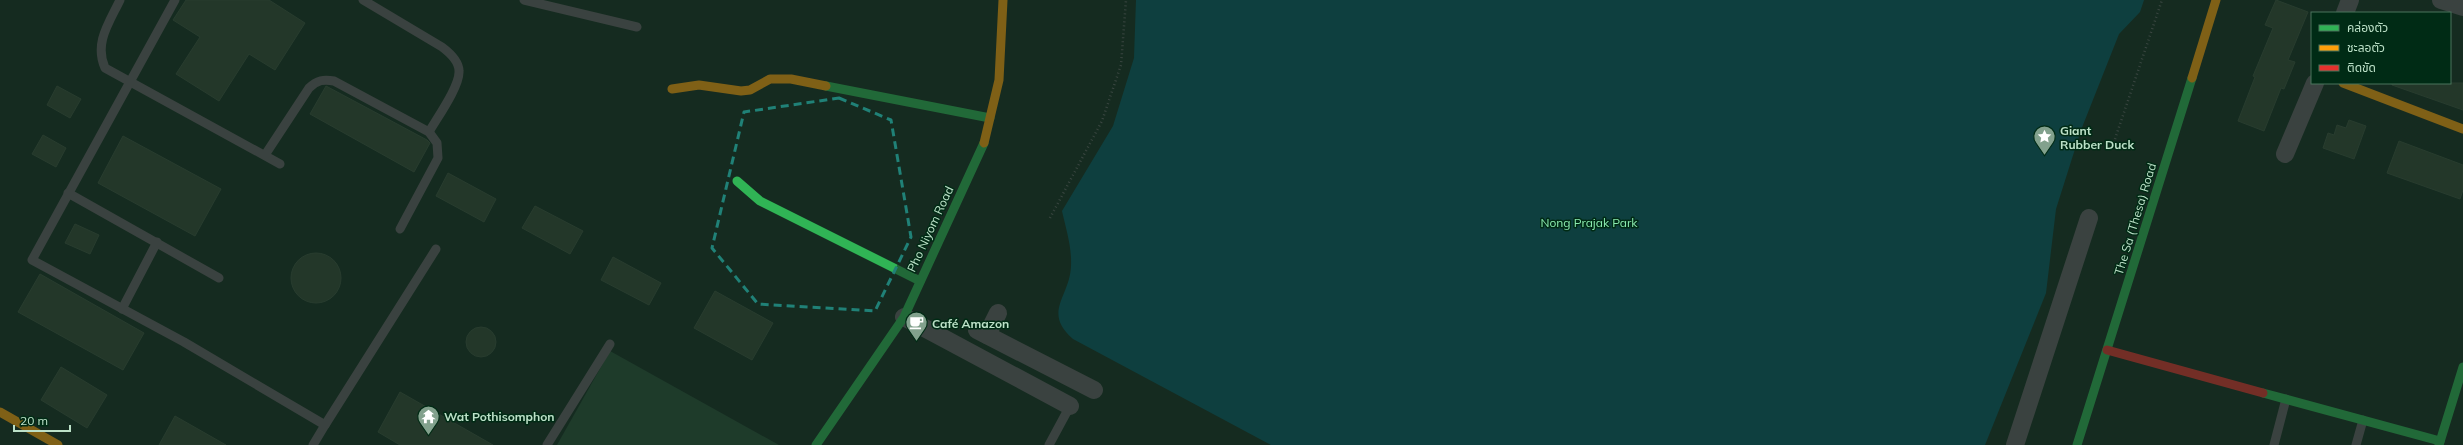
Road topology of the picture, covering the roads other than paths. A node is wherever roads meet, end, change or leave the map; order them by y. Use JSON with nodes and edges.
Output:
{"nodes":[{"id":1,"x":120,"y":0,"type":"edge"},
{"id":2,"x":175,"y":0,"type":"edge"},
{"id":3,"x":363,"y":0,"type":"edge"},
{"id":4,"x":524,"y":0,"type":"edge"},
{"id":5,"x":1003,"y":0,"type":"edge"},
{"id":6,"x":2216,"y":0,"type":"edge"},
{"id":7,"x":2350,"y":0,"type":"edge"},
{"id":8,"x":2441,"y":0,"type":"edge"},
{"id":9,"x":2463,"y":7,"type":"edge"},
{"id":10,"x":2345,"y":12,"type":"edge"},
{"id":11,"x":637,"y":27,"type":"dead end"},
{"id":12,"x":129,"y":81,"type":"junction"},
{"id":13,"x":2315,"y":84,"type":"edge"},
{"id":14,"x":2346,"y":84,"type":"edge"},
{"id":15,"x":672,"y":89,"type":"dead end"},
{"id":16,"x":990,"y":118,"type":"junction"},
{"id":17,"x":2463,"y":129,"type":"edge"},
{"id":18,"x":429,"y":132,"type":"junction"},
{"id":19,"x":2285,"y":154,"type":"dead end"},
{"id":20,"x":265,"y":155,"type":"junction"},
{"id":21,"x":280,"y":164,"type":"dead end"},
{"id":22,"x":737,"y":181,"type":"dead end"},
{"id":23,"x":68,"y":193,"type":"junction"},
{"id":24,"x":2089,"y":218,"type":"dead end"},
{"id":25,"x":400,"y":229,"type":"dead end"},
{"id":26,"x":157,"y":242,"type":"junction"},
{"id":27,"x":436,"y":249,"type":"dead end"},
{"id":28,"x":219,"y":278,"type":"dead end"},
{"id":29,"x":920,"y":281,"type":"junction"},
{"id":30,"x":122,"y":309,"type":"junction"},
{"id":31,"x":998,"y":314,"type":"dead end"},
{"id":32,"x":904,"y":317,"type":"junction"},
{"id":33,"x":610,"y":344,"type":"dead end"},
{"id":34,"x":2107,"y":350,"type":"junction"},
{"id":35,"x":2463,"y":367,"type":"edge"},
{"id":36,"x":1094,"y":390,"type":"dead end"},
{"id":37,"x":2286,"y":399,"type":"junction"},
{"id":38,"x":1070,"y":406,"type":"joint"},
{"id":39,"x":0,"y":412,"type":"edge"},
{"id":40,"x":2363,"y":420,"type":"junction"},
{"id":41,"x":325,"y":425,"type":"junction"},
{"id":42,"x":2440,"y":443,"type":"edge"},
{"id":43,"x":58,"y":445,"type":"edge"},
{"id":44,"x":313,"y":445,"type":"edge"},
{"id":45,"x":546,"y":445,"type":"edge"},
{"id":46,"x":816,"y":445,"type":"edge"},
{"id":47,"x":1049,"y":445,"type":"edge"},
{"id":48,"x":2015,"y":445,"type":"edge"},
{"id":49,"x":2077,"y":445,"type":"edge"},
{"id":50,"x":2274,"y":445,"type":"edge"},
{"id":51,"x":2356,"y":445,"type":"edge"}],
"edges":[{"from":1,"to":12,"type":"lane"},
{"from":2,"to":12,"type":"lane"},
{"from":3,"to":18,"type":"lane"},
{"from":4,"to":11,"type":"lane"},
{"from":5,"to":16,"type":"street","name":"Pho Niyom Road"},
{"from":6,"to":34,"type":"street","name":"The Sa (Thesa) Road"},
{"from":7,"to":10,"type":"street"},
{"from":8,"to":9,"type":"street"},
{"from":12,"to":20,"type":"lane"},
{"from":12,"to":23,"type":"lane"},
{"from":13,"to":19,"type":"street"},
{"from":14,"to":17,"type":"street"},
{"from":15,"to":16,"type":"street"},
{"from":16,"to":29,"type":"street","name":"Pho Niyom Road"},
{"from":18,"to":20,"type":"lane"},
{"from":18,"to":25,"type":"lane"},
{"from":20,"to":21,"type":"lane"},
{"from":22,"to":29,"type":"street"},
{"from":23,"to":26,"type":"lane"},
{"from":23,"to":30,"type":"lane"},
{"from":24,"to":48,"type":"street"},
{"from":26,"to":28,"type":"lane"},
{"from":26,"to":30,"type":"lane"},
{"from":27,"to":41,"type":"lane"},
{"from":29,"to":32,"type":"street","name":"Pho Niyom Road"},
{"from":30,"to":41,"type":"lane"},
{"from":31,"to":36,"type":"street"},
{"from":32,"to":38,"type":"street"},
{"from":32,"to":46,"type":"street","name":"Pho Niyom Road"},
{"from":33,"to":45,"type":"lane"},
{"from":34,"to":37,"type":"street"},
{"from":34,"to":49,"type":"street","name":"The Sa (Thesa) Road"},
{"from":35,"to":42,"type":"street"},
{"from":37,"to":40,"type":"street"},
{"from":37,"to":50,"type":"lane"},
{"from":38,"to":47,"type":"lane"},
{"from":39,"to":43,"type":"street"},
{"from":40,"to":42,"type":"street"},
{"from":40,"to":51,"type":"lane"},
{"from":41,"to":44,"type":"lane"}]}
